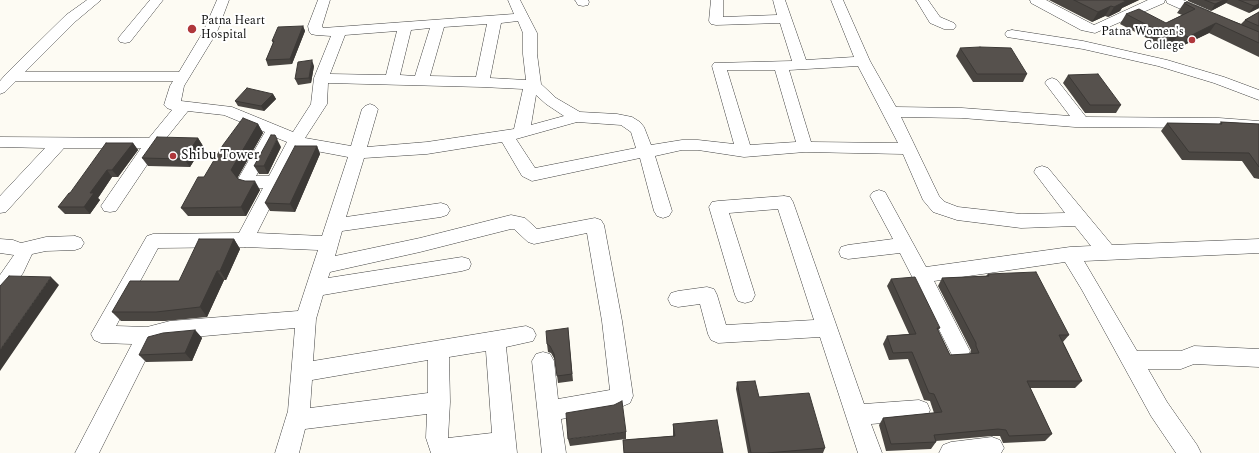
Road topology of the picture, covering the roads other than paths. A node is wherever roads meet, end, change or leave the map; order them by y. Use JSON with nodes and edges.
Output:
{"nodes":[{"id":1,"x":94,"y":0,"type":"edge"},
{"id":2,"x":157,"y":0,"type":"edge"},
{"id":3,"x":223,"y":0,"type":"edge"},
{"id":4,"x":324,"y":0,"type":"edge"},
{"id":5,"x":514,"y":0,"type":"edge"},
{"id":6,"x":717,"y":0,"type":"edge"},
{"id":7,"x":779,"y":0,"type":"edge"},
{"id":8,"x":837,"y":0,"type":"edge"},
{"id":9,"x":922,"y":0,"type":"edge"},
{"id":10,"x":1036,"y":0,"type":"edge"},
{"id":11,"x":1159,"y":0,"type":"edge"},
{"id":12,"x":1172,"y":0,"type":"edge"},
{"id":13,"x":522,"y":17,"type":"junction"},
{"id":14,"x":495,"y":19,"type":"junction"},
{"id":15,"x":785,"y":19,"type":"junction"},
{"id":16,"x":1216,"y":20,"type":"edge"},
{"id":17,"x":438,"y":23,"type":"junction"},
{"id":18,"x":405,"y":26,"type":"junction"},
{"id":19,"x":949,"y":26,"type":"dead end"},
{"id":20,"x":340,"y":31,"type":"junction"},
{"id":21,"x":1012,"y":34,"type":"dead end"},
{"id":22,"x":125,"y":39,"type":"dead end"},
{"id":23,"x":862,"y":61,"type":"junction"},
{"id":24,"x":800,"y":65,"type":"junction"},
{"id":25,"x":781,"y":66,"type":"junction"},
{"id":26,"x":183,"y":76,"type":"junction"},
{"id":27,"x":12,"y":77,"type":"junction"},
{"id":28,"x":321,"y":78,"type":"junction"},
{"id":29,"x":392,"y":80,"type":"junction"},
{"id":30,"x":421,"y":81,"type":"junction"},
{"id":31,"x":482,"y":82,"type":"junction"},
{"id":32,"x":1052,"y":84,"type":"dead end"},
{"id":33,"x":533,"y":85,"type":"junction"},
{"id":34,"x":0,"y":89,"type":"edge"},
{"id":35,"x":1259,"y":95,"type":"edge"},
{"id":36,"x":184,"y":106,"type":"junction"},
{"id":37,"x":370,"y":109,"type":"dead end"},
{"id":38,"x":891,"y":112,"type":"junction"},
{"id":39,"x":577,"y":117,"type":"junction"},
{"id":40,"x":1082,"y":122,"type":"junction"},
{"id":41,"x":1259,"y":126,"type":"edge"},
{"id":42,"x":274,"y":130,"type":"junction"},
{"id":43,"x":513,"y":134,"type":"junction"},
{"id":44,"x":296,"y":140,"type":"junction"},
{"id":45,"x":0,"y":142,"type":"edge"},
{"id":46,"x":60,"y":142,"type":"junction"},
{"id":47,"x":154,"y":143,"type":"junction"},
{"id":48,"x":805,"y":147,"type":"junction"},
{"id":49,"x":908,"y":149,"type":"junction"},
{"id":50,"x":744,"y":151,"type":"junction"},
{"id":51,"x":646,"y":152,"type":"junction"},
{"id":52,"x":357,"y":153,"type":"junction"},
{"id":53,"x":1042,"y":172,"type":"dead end"},
{"id":54,"x":274,"y":182,"type":"junction"},
{"id":55,"x":879,"y":196,"type":"dead end"},
{"id":56,"x":110,"y":206,"type":"dead end"},
{"id":57,"x":0,"y":208,"type":"edge"},
{"id":58,"x":441,"y":210,"type":"dead end"},
{"id":59,"x":663,"y":211,"type":"dead end"},
{"id":60,"x":1080,"y":219,"type":"junction"},
{"id":61,"x":335,"y":225,"type":"junction"},
{"id":62,"x":245,"y":240,"type":"junction"},
{"id":63,"x":75,"y":243,"type":"dead end"},
{"id":64,"x":330,"y":243,"type":"junction"},
{"id":65,"x":905,"y":245,"type":"junction"},
{"id":66,"x":0,"y":246,"type":"edge"},
{"id":67,"x":1259,"y":246,"type":"edge"},
{"id":68,"x":20,"y":250,"type":"junction"},
{"id":69,"x":848,"y":252,"type":"dead end"},
{"id":70,"x":1107,"y":252,"type":"junction"},
{"id":71,"x":1070,"y":254,"type":"junction"},
{"id":72,"x":462,"y":264,"type":"dead end"},
{"id":73,"x":322,"y":266,"type":"junction"},
{"id":74,"x":921,"y":275,"type":"junction"},
{"id":75,"x":316,"y":288,"type":"junction"},
{"id":76,"x":0,"y":290,"type":"edge"},
{"id":77,"x":745,"y":295,"type":"dead end"},
{"id":78,"x":678,"y":299,"type":"dead end"},
{"id":79,"x":306,"y":319,"type":"junction"},
{"id":80,"x":827,"y":328,"type":"junction"},
{"id":81,"x":526,"y":335,"type":"dead end"},
{"id":82,"x":147,"y":336,"type":"junction"},
{"id":83,"x":495,"y":340,"type":"junction"},
{"id":84,"x":438,"y":350,"type":"junction"},
{"id":85,"x":960,"y":351,"type":"dead end"},
{"id":86,"x":1259,"y":358,"type":"edge"},
{"id":87,"x":1132,"y":360,"type":"junction"},
{"id":88,"x":542,"y":361,"type":"dead end"},
{"id":89,"x":302,"y":372,"type":"junction"},
{"id":90,"x":439,"y":402,"type":"junction"},
{"id":91,"x":919,"y":410,"type":"dead end"},
{"id":92,"x":548,"y":411,"type":"junction"},
{"id":93,"x":857,"y":415,"type":"junction"},
{"id":94,"x":296,"y":420,"type":"junction"},
{"id":95,"x":505,"y":448,"type":"edge"},
{"id":96,"x":992,"y":448,"type":"dead end"},
{"id":97,"x":87,"y":453,"type":"edge"},
{"id":98,"x":287,"y":453,"type":"edge"},
{"id":99,"x":554,"y":453,"type":"edge"},
{"id":100,"x":870,"y":453,"type":"edge"},
{"id":101,"x":950,"y":453,"type":"edge"},
{"id":102,"x":1189,"y":453,"type":"edge"}],
"edges":[{"from":1,"to":27,"type":"street"},
{"from":2,"to":22,"type":"street"},
{"from":3,"to":26,"type":"street"},
{"from":4,"to":20,"type":"street"},
{"from":5,"to":13,"type":"street"},
{"from":6,"to":15,"type":"street"},
{"from":7,"to":15,"type":"street"},
{"from":8,"to":23,"type":"street"},
{"from":9,"to":19,"type":"street"},
{"from":10,"to":11,"type":"street"},
{"from":12,"to":16,"type":"street"},
{"from":13,"to":14,"type":"street"},
{"from":13,"to":33,"type":"street"},
{"from":14,"to":17,"type":"street"},
{"from":14,"to":31,"type":"street"},
{"from":15,"to":24,"type":"street"},
{"from":17,"to":18,"type":"street"},
{"from":17,"to":30,"type":"street"},
{"from":18,"to":20,"type":"street"},
{"from":18,"to":29,"type":"street"},
{"from":20,"to":28,"type":"street"},
{"from":21,"to":35,"type":"street"},
{"from":23,"to":24,"type":"street"},
{"from":23,"to":38,"type":"street"},
{"from":24,"to":25,"type":"street"},
{"from":25,"to":48,"type":"street"},
{"from":25,"to":50,"type":"street"},
{"from":26,"to":27,"type":"street"},
{"from":26,"to":36,"type":"street"},
{"from":27,"to":34,"type":"street"},
{"from":28,"to":29,"type":"street"},
{"from":28,"to":44,"type":"street"},
{"from":29,"to":30,"type":"street"},
{"from":30,"to":31,"type":"street"},
{"from":31,"to":33,"type":"street"},
{"from":32,"to":40,"type":"street"},
{"from":33,"to":39,"type":"street"},
{"from":33,"to":43,"type":"street"},
{"from":36,"to":42,"type":"street"},
{"from":36,"to":47,"type":"street"},
{"from":37,"to":52,"type":"street"},
{"from":38,"to":40,"type":"street"},
{"from":38,"to":49,"type":"street"},
{"from":39,"to":43,"type":"street"},
{"from":39,"to":51,"type":"street"},
{"from":40,"to":41,"type":"street"},
{"from":42,"to":44,"type":"street"},
{"from":42,"to":54,"type":"street"},
{"from":43,"to":51,"type":"street"},
{"from":43,"to":52,"type":"street"},
{"from":44,"to":52,"type":"street"},
{"from":44,"to":54,"type":"street"},
{"from":45,"to":46,"type":"street"},
{"from":46,"to":47,"type":"street"},
{"from":46,"to":57,"type":"street"},
{"from":47,"to":56,"type":"street"},
{"from":48,"to":49,"type":"street"},
{"from":48,"to":50,"type":"street"},
{"from":49,"to":60,"type":"street"},
{"from":50,"to":51,"type":"street"},
{"from":51,"to":59,"type":"street"},
{"from":52,"to":61,"type":"street"},
{"from":53,"to":60,"type":"street"},
{"from":54,"to":62,"type":"street"},
{"from":55,"to":65,"type":"street"},
{"from":58,"to":61,"type":"street"},
{"from":60,"to":70,"type":"street"},
{"from":61,"to":64,"type":"street"},
{"from":62,"to":64,"type":"street"},
{"from":62,"to":82,"type":"street"},
{"from":63,"to":68,"type":"street"},
{"from":64,"to":73,"type":"street"},
{"from":65,"to":69,"type":"street"},
{"from":65,"to":74,"type":"street"},
{"from":66,"to":68,"type":"street"},
{"from":67,"to":70,"type":"street"},
{"from":68,"to":76,"type":"street"},
{"from":70,"to":71,"type":"street"},
{"from":71,"to":74,"type":"street"},
{"from":71,"to":87,"type":"street"},
{"from":72,"to":75,"type":"street"},
{"from":73,"to":75,"type":"street"},
{"from":73,"to":92,"type":"street"},
{"from":74,"to":85,"type":"street"},
{"from":75,"to":79,"type":"street"},
{"from":77,"to":80,"type":"street"},
{"from":78,"to":80,"type":"street"},
{"from":79,"to":82,"type":"street"},
{"from":79,"to":89,"type":"street"},
{"from":80,"to":93,"type":"street"},
{"from":81,"to":83,"type":"street"},
{"from":82,"to":97,"type":"street"},
{"from":83,"to":84,"type":"street"},
{"from":83,"to":95,"type":"street"},
{"from":84,"to":89,"type":"street"},
{"from":84,"to":90,"type":"street"},
{"from":86,"to":87,"type":"street"},
{"from":87,"to":102,"type":"street"},
{"from":88,"to":92,"type":"street"},
{"from":89,"to":94,"type":"street"},
{"from":90,"to":94,"type":"street"},
{"from":90,"to":95,"type":"street"},
{"from":91,"to":93,"type":"street"},
{"from":92,"to":99,"type":"street"},
{"from":93,"to":100,"type":"street"},
{"from":94,"to":98,"type":"street"},
{"from":96,"to":101,"type":"street"}]}
